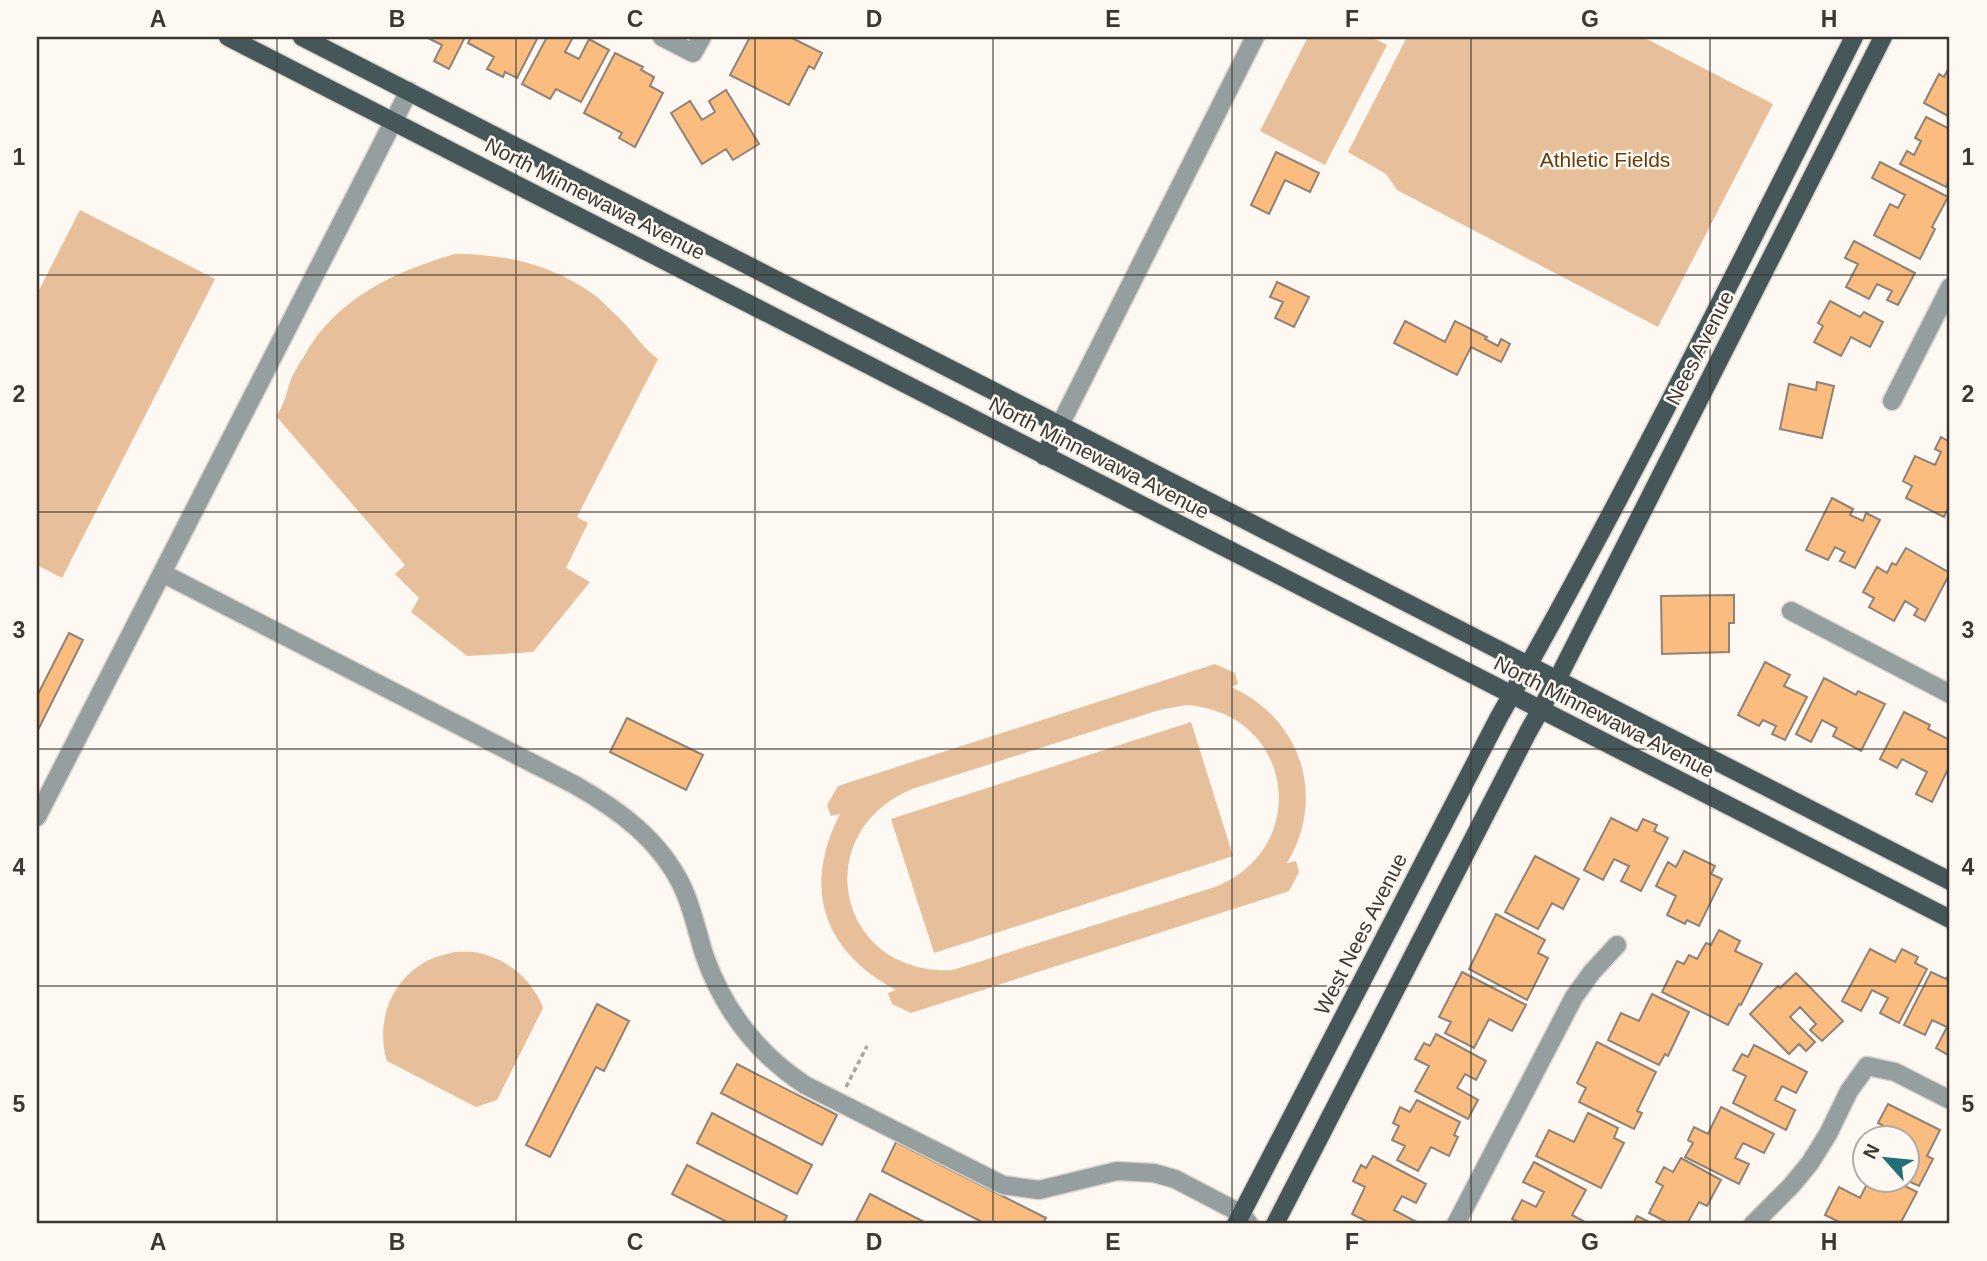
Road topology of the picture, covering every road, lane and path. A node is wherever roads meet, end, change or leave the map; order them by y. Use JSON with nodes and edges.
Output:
{"nodes":[{"id":1,"x":228,"y":37,"type":"edge"},
{"id":2,"x":302,"y":37,"type":"edge"},
{"id":3,"x":662,"y":37,"type":"edge"},
{"id":4,"x":702,"y":37,"type":"edge"},
{"id":5,"x":1255,"y":37,"type":"edge"},
{"id":6,"x":1854,"y":37,"type":"edge"},
{"id":7,"x":1883,"y":37,"type":"edge"},
{"id":8,"x":408,"y":91,"type":"junction"},
{"id":9,"x":393,"y":121,"type":"junction"},
{"id":10,"x":1950,"y":287,"type":"edge"},
{"id":11,"x":1892,"y":401,"type":"dead end"},
{"id":12,"x":1060,"y":425,"type":"junction"},
{"id":13,"x":1044,"y":456,"type":"junction"},
{"id":14,"x":162,"y":573,"type":"junction"},
{"id":15,"x":1791,"y":611,"type":"dead end"},
{"id":16,"x":1529,"y":666,"type":"junction"},
{"id":17,"x":1557,"y":680,"type":"junction"},
{"id":18,"x":1950,"y":694,"type":"edge"},
{"id":19,"x":1512,"y":695,"type":"junction"},
{"id":20,"x":1540,"y":711,"type":"junction"},
{"id":21,"x":37,"y":817,"type":"edge"},
{"id":22,"x":1950,"y":881,"type":"edge"},
{"id":23,"x":1950,"y":919,"type":"edge"},
{"id":24,"x":1618,"y":945,"type":"dead end"},
{"id":25,"x":867,"y":1046,"type":"dead end"},
{"id":26,"x":846,"y":1087,"type":"dead end"},
{"id":27,"x":1950,"y":1100,"type":"edge"},
{"id":28,"x":1242,"y":1221,"type":"edge"},
{"id":29,"x":1275,"y":1224,"type":"edge"},
{"id":30,"x":1456,"y":1224,"type":"edge"},
{"id":31,"x":1753,"y":1224,"type":"edge"}],
"edges":[{"from":1,"to":9,"type":"main road","name":"North Minnewawa Avenue"},
{"from":2,"to":8,"type":"main road","name":"North Minnewawa Avenue"},
{"from":3,"to":4,"type":"street"},
{"from":5,"to":12,"type":"street"},
{"from":6,"to":16,"type":"main road","name":"Nees Avenue"},
{"from":7,"to":17,"type":"main road","name":"Nees Avenue"},
{"from":8,"to":9,"type":"street"},
{"from":8,"to":12,"type":"main road","name":"North Minnewawa Avenue"},
{"from":9,"to":13,"type":"main road","name":"North Minnewawa Avenue"},
{"from":9,"to":14,"type":"street"},
{"from":10,"to":11,"type":"street"},
{"from":12,"to":13,"type":"main road"},
{"from":12,"to":16,"type":"main road","name":"North Minnewawa Avenue"},
{"from":13,"to":19,"type":"main road","name":"North Minnewawa Avenue"},
{"from":14,"to":21,"type":"street"},
{"from":14,"to":28,"type":"street"},
{"from":15,"to":18,"type":"street"},
{"from":16,"to":17,"type":"main road","name":"North Minnewawa Avenue"},
{"from":16,"to":19,"type":"main road","name":"West Nees Avenue"},
{"from":17,"to":20,"type":"main road"},
{"from":17,"to":22,"type":"main road","name":"North Minnewawa Avenue"},
{"from":19,"to":20,"type":"main road","name":"North Minnewawa Avenue"},
{"from":19,"to":28,"type":"main road","name":"West Nees Avenue"},
{"from":20,"to":23,"type":"main road","name":"North Minnewawa Avenue"},
{"from":20,"to":29,"type":"main road"},
{"from":24,"to":30,"type":"street"},
{"from":25,"to":26,"type":"path"},
{"from":27,"to":31,"type":"street"}]}
